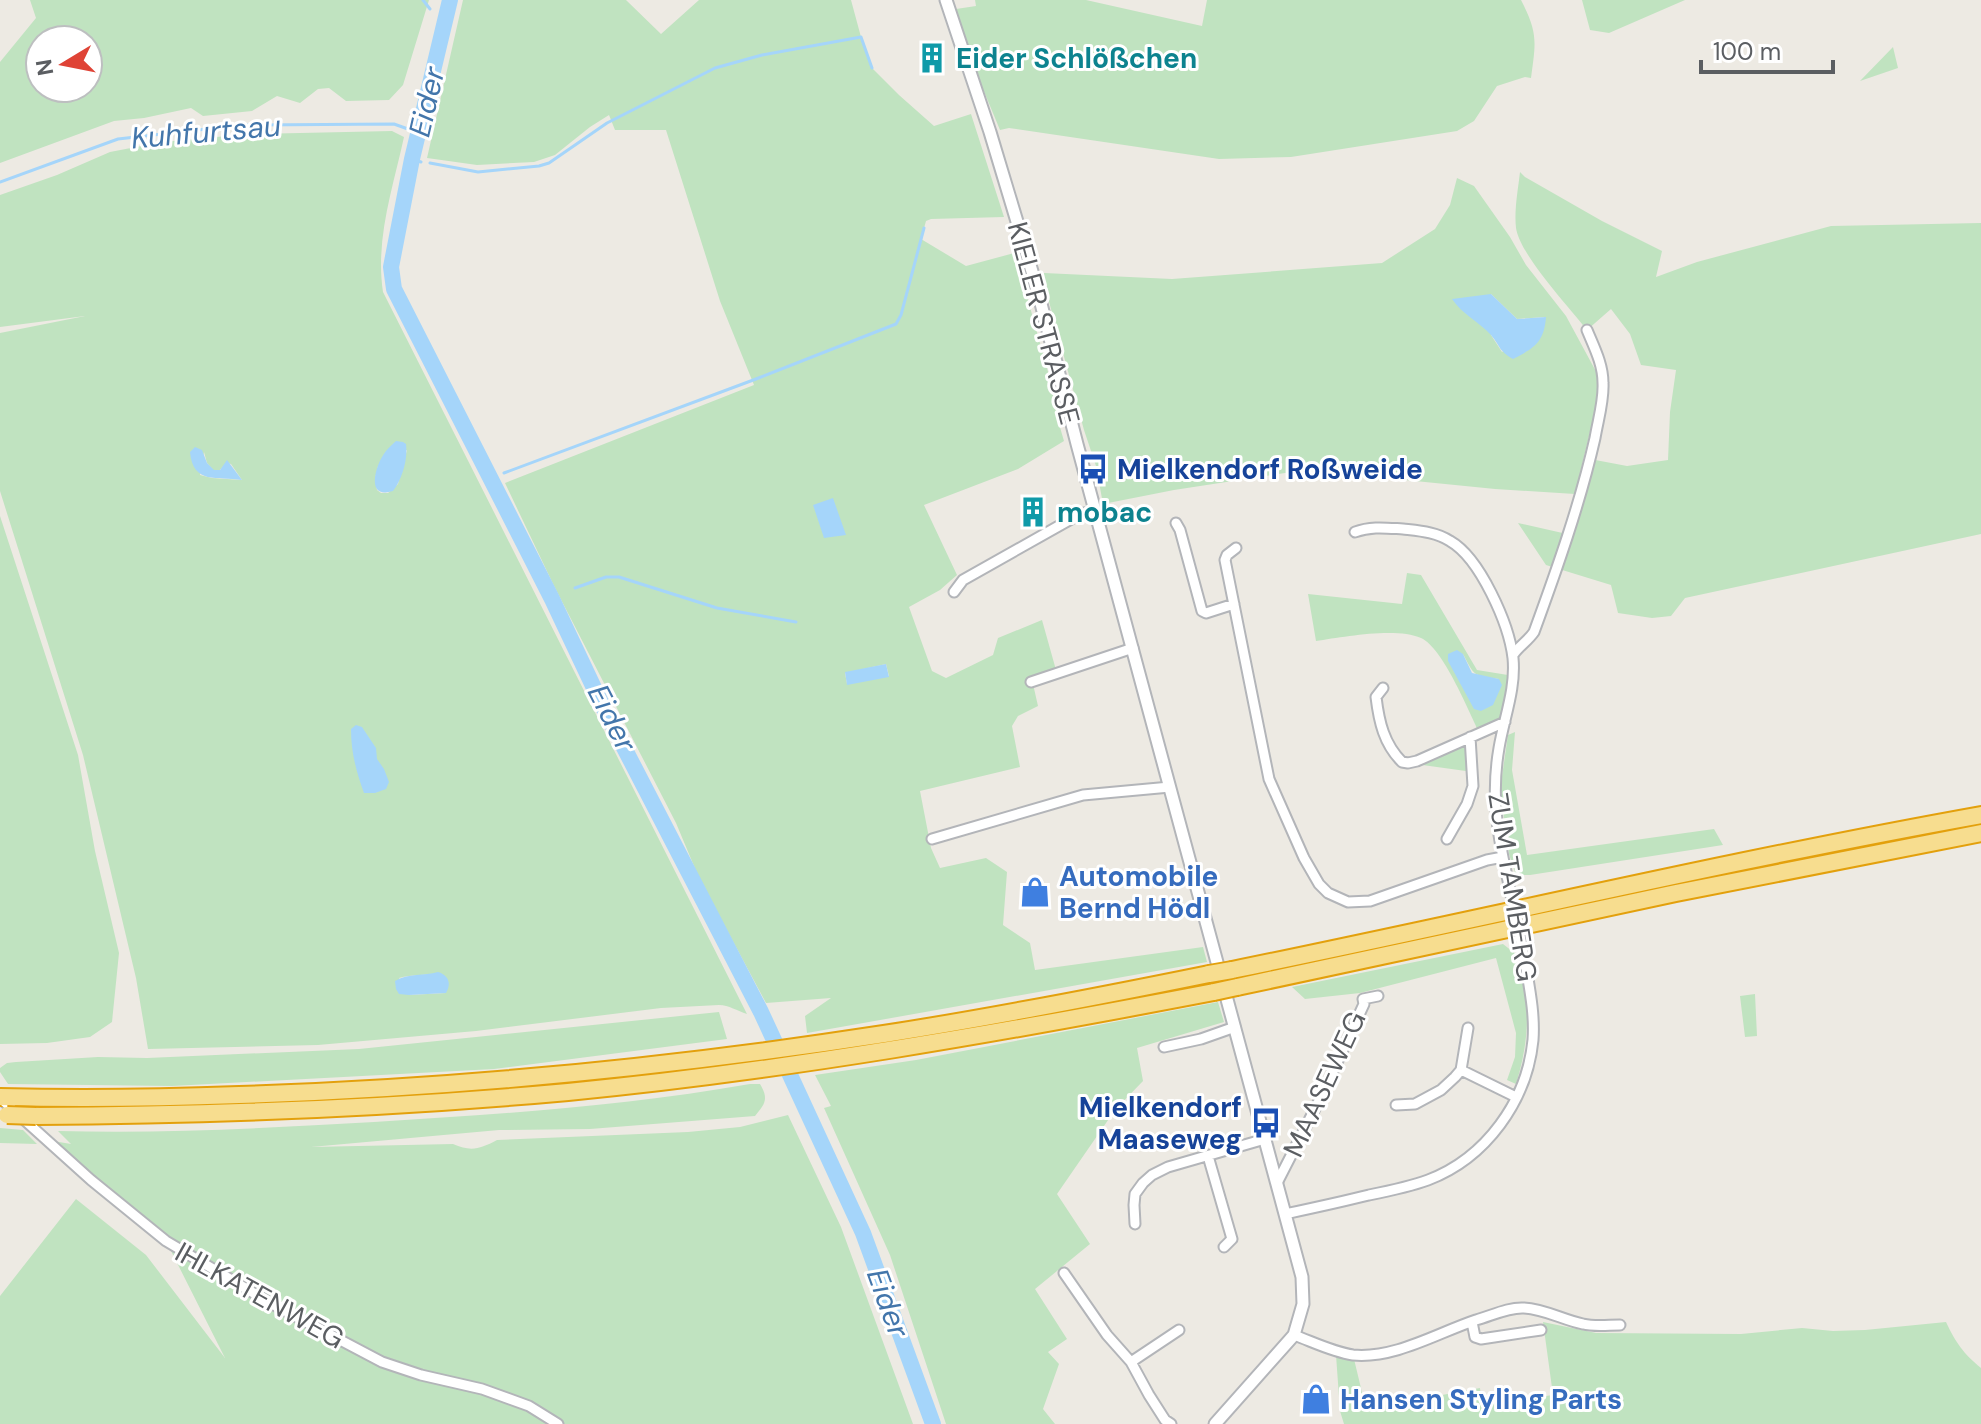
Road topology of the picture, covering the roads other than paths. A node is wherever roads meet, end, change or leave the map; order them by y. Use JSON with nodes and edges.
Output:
{"nodes":[{"id":1,"x":946,"y":0,"type":"edge"},
{"id":2,"x":1587,"y":330,"type":"dead end"},
{"id":3,"x":1096,"y":510,"type":"junction"},
{"id":4,"x":1176,"y":523,"type":"dead end"},
{"id":5,"x":1355,"y":532,"type":"dead end"},
{"id":6,"x":1236,"y":548,"type":"dead end"},
{"id":7,"x":954,"y":592,"type":"dead end"},
{"id":8,"x":1234,"y":604,"type":"junction"},
{"id":9,"x":1133,"y":648,"type":"junction"},
{"id":10,"x":1513,"y":655,"type":"junction"},
{"id":11,"x":1031,"y":682,"type":"dead end"},
{"id":12,"x":1383,"y":688,"type":"dead end"},
{"id":13,"x":1505,"y":722,"type":"junction"},
{"id":14,"x":1470,"y":737,"type":"junction"},
{"id":15,"x":1170,"y":787,"type":"junction"},
{"id":16,"x":1981,"y":815,"type":"edge"},
{"id":17,"x":1981,"y":833,"type":"edge"},
{"id":18,"x":932,"y":839,"type":"dead end"},
{"id":19,"x":1447,"y":839,"type":"dead end"},
{"id":20,"x":1503,"y":857,"type":"junction"},
{"id":21,"x":1378,"y":996,"type":"dead end"},
{"id":22,"x":1235,"y":1027,"type":"junction"},
{"id":23,"x":1468,"y":1028,"type":"dead end"},
{"id":24,"x":1164,"y":1047,"type":"dead end"},
{"id":25,"x":1461,"y":1070,"type":"junction"},
{"id":26,"x":1516,"y":1097,"type":"junction"},
{"id":27,"x":5,"y":1098,"type":"edge"},
{"id":28,"x":1396,"y":1105,"type":"dead end"},
{"id":29,"x":4,"y":1115,"type":"edge"},
{"id":30,"x":1266,"y":1142,"type":"junction"},
{"id":31,"x":1208,"y":1156,"type":"junction"},
{"id":32,"x":1277,"y":1183,"type":"junction"},
{"id":33,"x":1285,"y":1214,"type":"junction"},
{"id":34,"x":1135,"y":1224,"type":"dead end"},
{"id":35,"x":1224,"y":1247,"type":"dead end"},
{"id":36,"x":1064,"y":1273,"type":"dead end"},
{"id":37,"x":1472,"y":1322,"type":"junction"},
{"id":38,"x":1620,"y":1325,"type":"dead end"},
{"id":39,"x":1179,"y":1330,"type":"dead end"},
{"id":40,"x":1541,"y":1330,"type":"dead end"},
{"id":41,"x":1294,"y":1335,"type":"junction"},
{"id":42,"x":1131,"y":1362,"type":"junction"},
{"id":43,"x":558,"y":1424,"type":"edge"},
{"id":44,"x":1171,"y":1424,"type":"edge"},
{"id":45,"x":1215,"y":1424,"type":"edge"}],
"edges":[{"from":1,"to":3,"type":"street","name":"KIELER STRASSE"},
{"from":2,"to":10,"type":"street"},
{"from":3,"to":7,"type":"street"},
{"from":3,"to":9,"type":"street","name":"KIELER STRASSE"},
{"from":4,"to":8,"type":"street"},
{"from":5,"to":10,"type":"street"},
{"from":6,"to":8,"type":"street"},
{"from":8,"to":20,"type":"street"},
{"from":9,"to":11,"type":"street"},
{"from":9,"to":15,"type":"street","name":"KIELER STRASSE"},
{"from":10,"to":13,"type":"street","name":"ZUM TAMBERG"},
{"from":12,"to":14,"type":"street"},
{"from":13,"to":14,"type":"street"},
{"from":13,"to":20,"type":"street","name":"ZUM TAMBERG"},
{"from":14,"to":19,"type":"street"},
{"from":15,"to":18,"type":"street"},
{"from":15,"to":22,"type":"street","name":"KIELER STRASSE"},
{"from":16,"to":27,"type":"highway","bridge":true},
{"from":17,"to":29,"type":"highway","bridge":true},
{"from":20,"to":26,"type":"street","name":"ZUM TAMBERG","bridge":true},
{"from":21,"to":32,"type":"street","name":"MAASEWEG"},
{"from":22,"to":24,"type":"street"},
{"from":22,"to":30,"type":"street","name":"KIELER STRASSE"},
{"from":23,"to":25,"type":"street"},
{"from":25,"to":26,"type":"street"},
{"from":25,"to":28,"type":"street"},
{"from":26,"to":33,"type":"street","name":"ZUM TAMBERG"},
{"from":27,"to":43,"type":"street","name":"IHLKATENWEG"},
{"from":30,"to":31,"type":"street"},
{"from":30,"to":32,"type":"street","name":"KIELER STRASSE"},
{"from":31,"to":34,"type":"street"},
{"from":31,"to":35,"type":"street"},
{"from":32,"to":33,"type":"street","name":"KIELER STRASSE"},
{"from":33,"to":41,"type":"street","name":"KIELER STRASSE"},
{"from":36,"to":42,"type":"street"},
{"from":37,"to":38,"type":"street"},
{"from":37,"to":40,"type":"street"},
{"from":37,"to":41,"type":"street"},
{"from":39,"to":42,"type":"street"},
{"from":41,"to":45,"type":"street"},
{"from":42,"to":44,"type":"street"}]}
